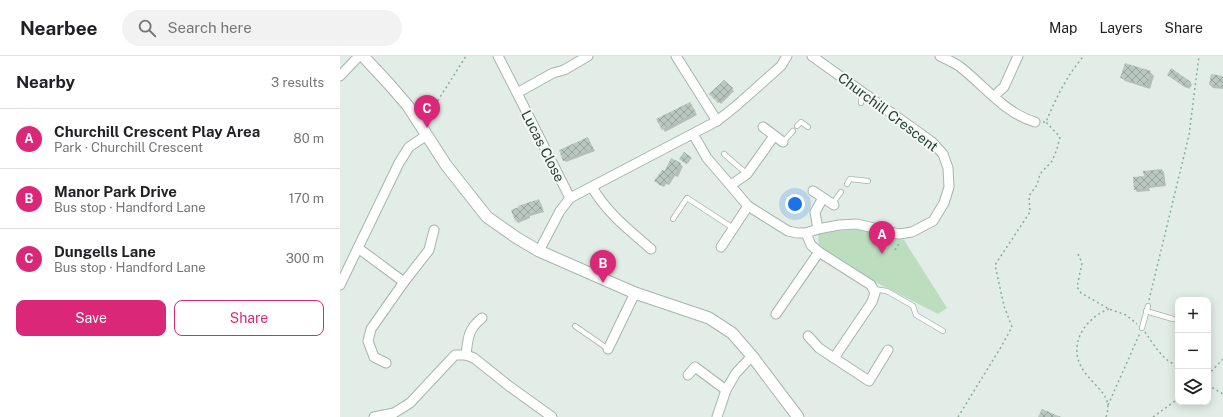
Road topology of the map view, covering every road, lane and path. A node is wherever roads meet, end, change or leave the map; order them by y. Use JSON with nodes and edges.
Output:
{"nodes":[{"id":1,"x":359,"y":56,"type":"edge"},
{"id":2,"x":364,"y":56,"type":"edge"},
{"id":3,"x":466,"y":56,"type":"edge"},
{"id":4,"x":498,"y":56,"type":"edge"},
{"id":5,"x":588,"y":56,"type":"edge"},
{"id":6,"x":676,"y":56,"type":"edge"},
{"id":7,"x":787,"y":56,"type":"edge"},
{"id":8,"x":812,"y":56,"type":"edge"},
{"id":9,"x":940,"y":56,"type":"edge"},
{"id":10,"x":1018,"y":56,"type":"edge"},
{"id":11,"x":1084,"y":56,"type":"edge"},
{"id":12,"x":1199,"y":56,"type":"edge"},
{"id":13,"x":340,"y":76,"type":"edge"},
{"id":14,"x":862,"y":91,"type":"junction"},
{"id":15,"x":517,"y":93,"type":"junction"},
{"id":16,"x":994,"y":96,"type":"junction"},
{"id":17,"x":861,"y":102,"type":"dead end"},
{"id":18,"x":422,"y":118,"type":"dead end"},
{"id":19,"x":717,"y":121,"type":"junction"},
{"id":20,"x":1035,"y":122,"type":"joint"},
{"id":21,"x":1046,"y":122,"type":"junction"},
{"id":22,"x":797,"y":126,"type":"dead end"},
{"id":23,"x":763,"y":127,"type":"dead end"},
{"id":24,"x":808,"y":127,"type":"dead end"},
{"id":25,"x":793,"y":131,"type":"dead end"},
{"id":26,"x":693,"y":134,"type":"junction"},
{"id":27,"x":427,"y":135,"type":"junction"},
{"id":28,"x":774,"y":136,"type":"junction"},
{"id":29,"x":783,"y":142,"type":"joint"},
{"id":30,"x":724,"y":154,"type":"dead end"},
{"id":31,"x":747,"y":174,"type":"junction"},
{"id":32,"x":868,"y":182,"type":"dead end"},
{"id":33,"x":847,"y":184,"type":"dead end"},
{"id":34,"x":731,"y":185,"type":"junction"},
{"id":35,"x":592,"y":187,"type":"junction"},
{"id":36,"x":813,"y":191,"type":"dead end"},
{"id":37,"x":840,"y":192,"type":"dead end"},
{"id":38,"x":570,"y":198,"type":"junction"},
{"id":39,"x":824,"y":198,"type":"junction"},
{"id":40,"x":833,"y":205,"type":"joint"},
{"id":41,"x":748,"y":206,"type":"junction"},
{"id":42,"x":673,"y":219,"type":"dead end"},
{"id":43,"x":734,"y":228,"type":"junction"},
{"id":44,"x":818,"y":229,"type":"junction"},
{"id":45,"x":434,"y":230,"type":"dead end"},
{"id":46,"x":806,"y":233,"type":"junction"},
{"id":47,"x":721,"y":247,"type":"dead end"},
{"id":48,"x":358,"y":248,"type":"junction"},
{"id":49,"x":651,"y":249,"type":"dead end"},
{"id":50,"x":539,"y":251,"type":"junction"},
{"id":51,"x":819,"y":252,"type":"junction"},
{"id":52,"x":1078,"y":254,"type":"dead end"},
{"id":53,"x":404,"y":282,"type":"junction"},
{"id":54,"x":340,"y":284,"type":"edge"},
{"id":55,"x":874,"y":289,"type":"junction"},
{"id":56,"x":635,"y":293,"type":"junction"},
{"id":57,"x":1148,"y":306,"type":"joint"},
{"id":58,"x":1109,"y":309,"type":"junction"},
{"id":59,"x":1146,"y":311,"type":"junction"},
{"id":60,"x":776,"y":314,"type":"dead end"},
{"id":61,"x":482,"y":318,"type":"dead end"},
{"id":62,"x":1173,"y":319,"type":"dead end"},
{"id":63,"x":575,"y":326,"type":"dead end"},
{"id":64,"x":1142,"y":328,"type":"junction"},
{"id":65,"x":943,"y":331,"type":"dead end"},
{"id":66,"x":808,"y":336,"type":"dead end"},
{"id":67,"x":608,"y":349,"type":"joint"},
{"id":68,"x":888,"y":350,"type":"dead end"},
{"id":69,"x":466,"y":354,"type":"junction"},
{"id":70,"x":752,"y":356,"type":"junction"},
{"id":71,"x":834,"y":358,"type":"junction"},
{"id":72,"x":1223,"y":360,"type":"edge"},
{"id":73,"x":386,"y":363,"type":"dead end"},
{"id":74,"x":1175,"y":365,"type":"edge"},
{"id":75,"x":1211,"y":372,"type":"edge"},
{"id":76,"x":688,"y":375,"type":"dead end"},
{"id":77,"x":1211,"y":387,"type":"edge"},
{"id":78,"x":726,"y":390,"type":"junction"},
{"id":79,"x":1223,"y":394,"type":"edge"},
{"id":80,"x":1175,"y":401,"type":"edge"},
{"id":81,"x":1108,"y":405,"type":"junction"},
{"id":82,"x":395,"y":415,"type":"edge"},
{"id":83,"x":374,"y":417,"type":"edge"},
{"id":84,"x":552,"y":417,"type":"edge"},
{"id":85,"x":717,"y":417,"type":"edge"},
{"id":86,"x":798,"y":417,"type":"edge"},
{"id":87,"x":958,"y":417,"type":"edge"},
{"id":88,"x":1106,"y":417,"type":"edge"},
{"id":89,"x":1153,"y":417,"type":"edge"}],
"edges":[{"from":1,"to":13,"type":"street"},
{"from":2,"to":27,"type":"street"},
{"from":3,"to":18,"type":"path"},
{"from":4,"to":15,"type":"street","name":"Lucas Close"},
{"from":5,"to":15,"type":"street","name":"Lucas Close"},
{"from":6,"to":19,"type":"street"},
{"from":7,"to":19,"type":"street"},
{"from":8,"to":14,"type":"street","name":"Churchill Crescent"},
{"from":9,"to":16,"type":"street"},
{"from":10,"to":16,"type":"street"},
{"from":11,"to":21,"type":"path"},
{"from":12,"to":57,"type":"path"},
{"from":14,"to":17,"type":"lane"},
{"from":14,"to":44,"type":"street","name":"Churchill Crescent"},
{"from":15,"to":38,"type":"street","name":"Lucas Close"},
{"from":16,"to":20,"type":"street"},
{"from":19,"to":26,"type":"street"},
{"from":20,"to":21,"type":"path"},
{"from":21,"to":87,"type":"path"},
{"from":22,"to":24,"type":"lane"},
{"from":23,"to":28,"type":"street"},
{"from":25,"to":29,"type":"lane"},
{"from":26,"to":34,"type":"street","name":"Churchill Crescent"},
{"from":26,"to":35,"type":"street"},
{"from":27,"to":48,"type":"street"},
{"from":27,"to":50,"type":"street"},
{"from":28,"to":29,"type":"street"},
{"from":28,"to":31,"type":"street"},
{"from":30,"to":31,"type":"lane"},
{"from":31,"to":34,"type":"street"},
{"from":32,"to":33,"type":"lane"},
{"from":34,"to":41,"type":"street","name":"Churchill Crescent"},
{"from":35,"to":38,"type":"street"},
{"from":35,"to":49,"type":"street"},
{"from":36,"to":39,"type":"street"},
{"from":37,"to":40,"type":"lane"},
{"from":38,"to":50,"type":"street"},
{"from":39,"to":40,"type":"street"},
{"from":39,"to":44,"type":"street"},
{"from":41,"to":43,"type":"street"},
{"from":41,"to":46,"type":"street","name":"Churchill Crescent"},
{"from":42,"to":43,"type":"lane"},
{"from":43,"to":47,"type":"street"},
{"from":44,"to":46,"type":"street","name":"Churchill Crescent"},
{"from":45,"to":53,"type":"street"},
{"from":46,"to":51,"type":"street"},
{"from":48,"to":53,"type":"street"},
{"from":48,"to":54,"type":"street"},
{"from":50,"to":56,"type":"street"},
{"from":51,"to":55,"type":"street"},
{"from":51,"to":60,"type":"street"},
{"from":52,"to":58,"type":"path"},
{"from":53,"to":73,"type":"street"},
{"from":55,"to":65,"type":"lane"},
{"from":55,"to":71,"type":"street"},
{"from":56,"to":67,"type":"street"},
{"from":56,"to":70,"type":"street"},
{"from":57,"to":59,"type":"lane"},
{"from":58,"to":64,"type":"path"},
{"from":58,"to":81,"type":"path"},
{"from":59,"to":62,"type":"lane"},
{"from":59,"to":64,"type":"lane"},
{"from":61,"to":69,"type":"street"},
{"from":63,"to":67,"type":"lane"},
{"from":64,"to":74,"type":"path"},
{"from":64,"to":81,"type":"path"},
{"from":66,"to":71,"type":"street"},
{"from":68,"to":71,"type":"street"},
{"from":69,"to":82,"type":"street"},
{"from":69,"to":84,"type":"street"},
{"from":70,"to":78,"type":"street"},
{"from":70,"to":86,"type":"street"},
{"from":72,"to":75,"type":"path"},
{"from":76,"to":78,"type":"street"},
{"from":77,"to":79,"type":"path"},
{"from":78,"to":85,"type":"street"},
{"from":80,"to":89,"type":"path"},
{"from":81,"to":88,"type":"path"},
{"from":82,"to":83,"type":"street"}]}
